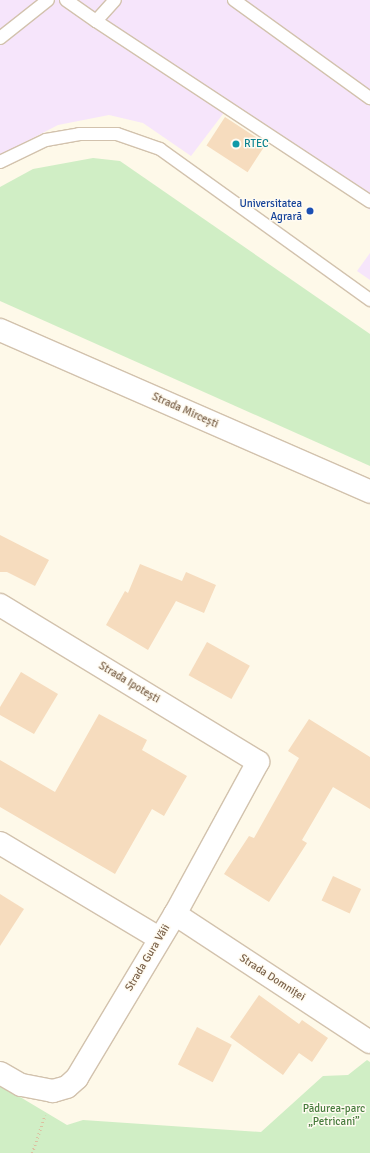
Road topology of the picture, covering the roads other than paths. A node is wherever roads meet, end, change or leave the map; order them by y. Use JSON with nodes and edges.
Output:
{"nodes":[{"id":1,"x":48,"y":0,"type":"edge"},
{"id":2,"x":66,"y":0,"type":"edge"},
{"id":3,"x":115,"y":0,"type":"edge"},
{"id":4,"x":234,"y":0,"type":"edge"},
{"id":5,"x":96,"y":21,"type":"junction"},
{"id":6,"x":0,"y":38,"type":"edge"},
{"id":7,"x":370,"y":98,"type":"edge"},
{"id":8,"x":0,"y":162,"type":"edge"},
{"id":9,"x":370,"y":202,"type":"edge"},
{"id":10,"x":370,"y":300,"type":"edge"},
{"id":11,"x":0,"y":330,"type":"edge"},
{"id":12,"x":370,"y":492,"type":"edge"},
{"id":13,"x":0,"y":605,"type":"edge"},
{"id":14,"x":258,"y":762,"type":"joint"},
{"id":15,"x":0,"y":843,"type":"edge"},
{"id":16,"x":175,"y":914,"type":"junction"},
{"id":17,"x":159,"y":938,"type":"junction"},
{"id":18,"x":370,"y":1042,"type":"edge"},
{"id":19,"x":0,"y":1073,"type":"edge"}],
"edges":[{"from":1,"to":6,"type":"lane"},
{"from":2,"to":5,"type":"lane"},
{"from":3,"to":5,"type":"lane"},
{"from":4,"to":7,"type":"lane"},
{"from":5,"to":9,"type":"lane"},
{"from":8,"to":10,"type":"lane"},
{"from":11,"to":12,"type":"street","name":"Strada Mircești"},
{"from":13,"to":14,"type":"street","name":"Strada Ipotești"},
{"from":14,"to":16,"type":"street","name":"Strada Gura Văii"},
{"from":15,"to":17,"type":"street"},
{"from":16,"to":17,"type":"street","name":"Strada Gura Văii"},
{"from":16,"to":18,"type":"street","name":"Strada Domniței"},
{"from":17,"to":19,"type":"street","name":"Strada Gura Văii"}]}
